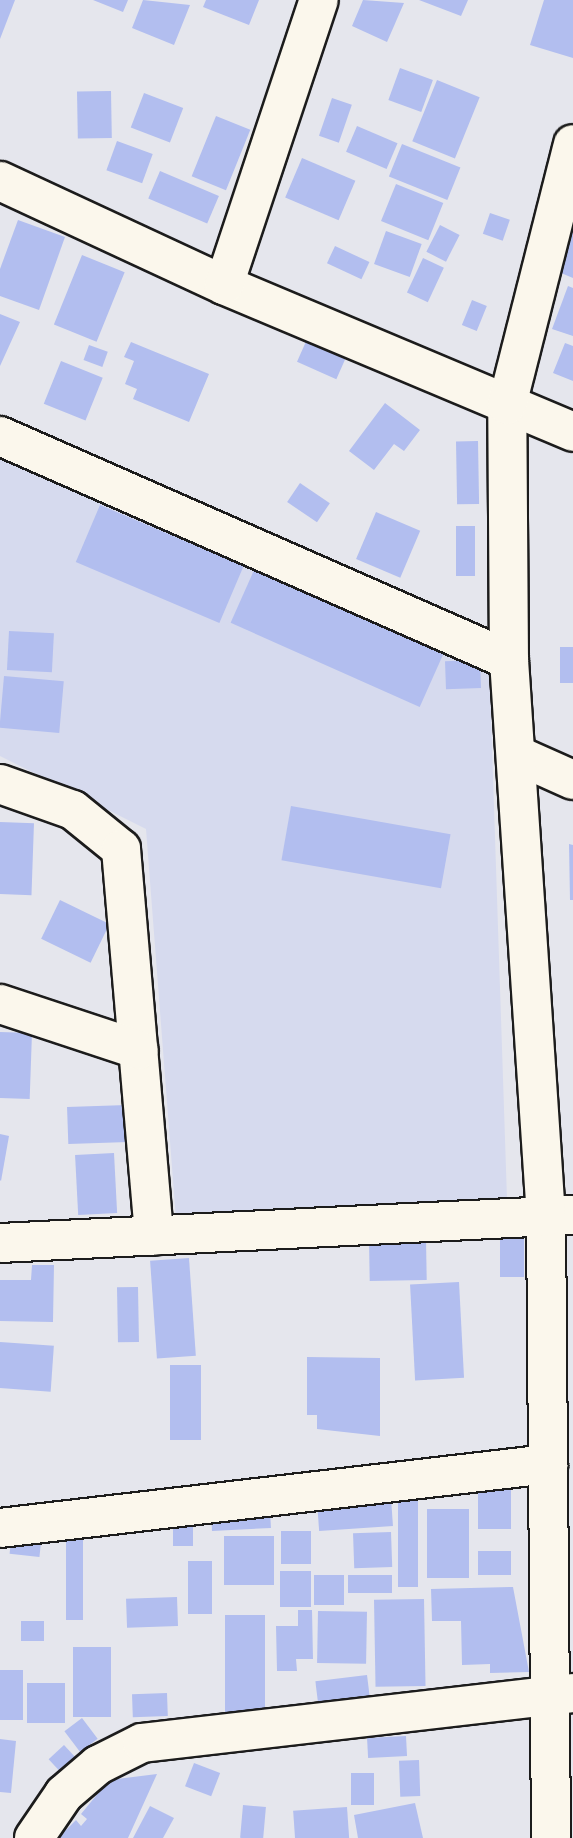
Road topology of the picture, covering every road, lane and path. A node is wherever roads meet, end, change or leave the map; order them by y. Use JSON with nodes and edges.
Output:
{"nodes":[{"id":1,"x":319,"y":0,"type":"edge"},
{"id":2,"x":573,"y":144,"type":"edge"},
{"id":3,"x":0,"y":181,"type":"edge"},
{"id":4,"x":565,"y":197,"type":"edge"},
{"id":5,"x":224,"y":285,"type":"junction"},
{"id":6,"x":507,"y":405,"type":"junction"},
{"id":7,"x":573,"y":432,"type":"edge"},
{"id":8,"x":0,"y":436,"type":"edge"},
{"id":9,"x":509,"y":660,"type":"junction"},
{"id":10,"x":517,"y":755,"type":"junction"},
{"id":11,"x":573,"y":780,"type":"edge"},
{"id":12,"x":0,"y":784,"type":"edge"},
{"id":13,"x":0,"y":1004,"type":"edge"},
{"id":14,"x":139,"y":1050,"type":"junction"},
{"id":15,"x":559,"y":1216,"type":"edge"},
{"id":16,"x":154,"y":1236,"type":"junction"},
{"id":17,"x":0,"y":1243,"type":"edge"},
{"id":18,"x":548,"y":1464,"type":"junction"},
{"id":19,"x":0,"y":1528,"type":"edge"},
{"id":20,"x":561,"y":1693,"type":"edge"},
{"id":21,"x":34,"y":1838,"type":"edge"},
{"id":22,"x":551,"y":1838,"type":"edge"}],
"edges":[{"from":1,"to":5,"type":"street"},
{"from":2,"to":4,"type":"street"},
{"from":3,"to":5,"type":"street"},
{"from":4,"to":6,"type":"street"},
{"from":5,"to":6,"type":"street"},
{"from":6,"to":7,"type":"street"},
{"from":6,"to":9,"type":"street"},
{"from":8,"to":9,"type":"street"},
{"from":9,"to":10,"type":"street"},
{"from":10,"to":11,"type":"street"},
{"from":10,"to":15,"type":"street"},
{"from":12,"to":14,"type":"street"},
{"from":13,"to":14,"type":"street"},
{"from":14,"to":16,"type":"street"},
{"from":15,"to":16,"type":"street"},
{"from":15,"to":18,"type":"street"},
{"from":16,"to":17,"type":"street"},
{"from":18,"to":19,"type":"street"},
{"from":18,"to":20,"type":"street"},
{"from":20,"to":21,"type":"street"},
{"from":20,"to":22,"type":"street"}]}
